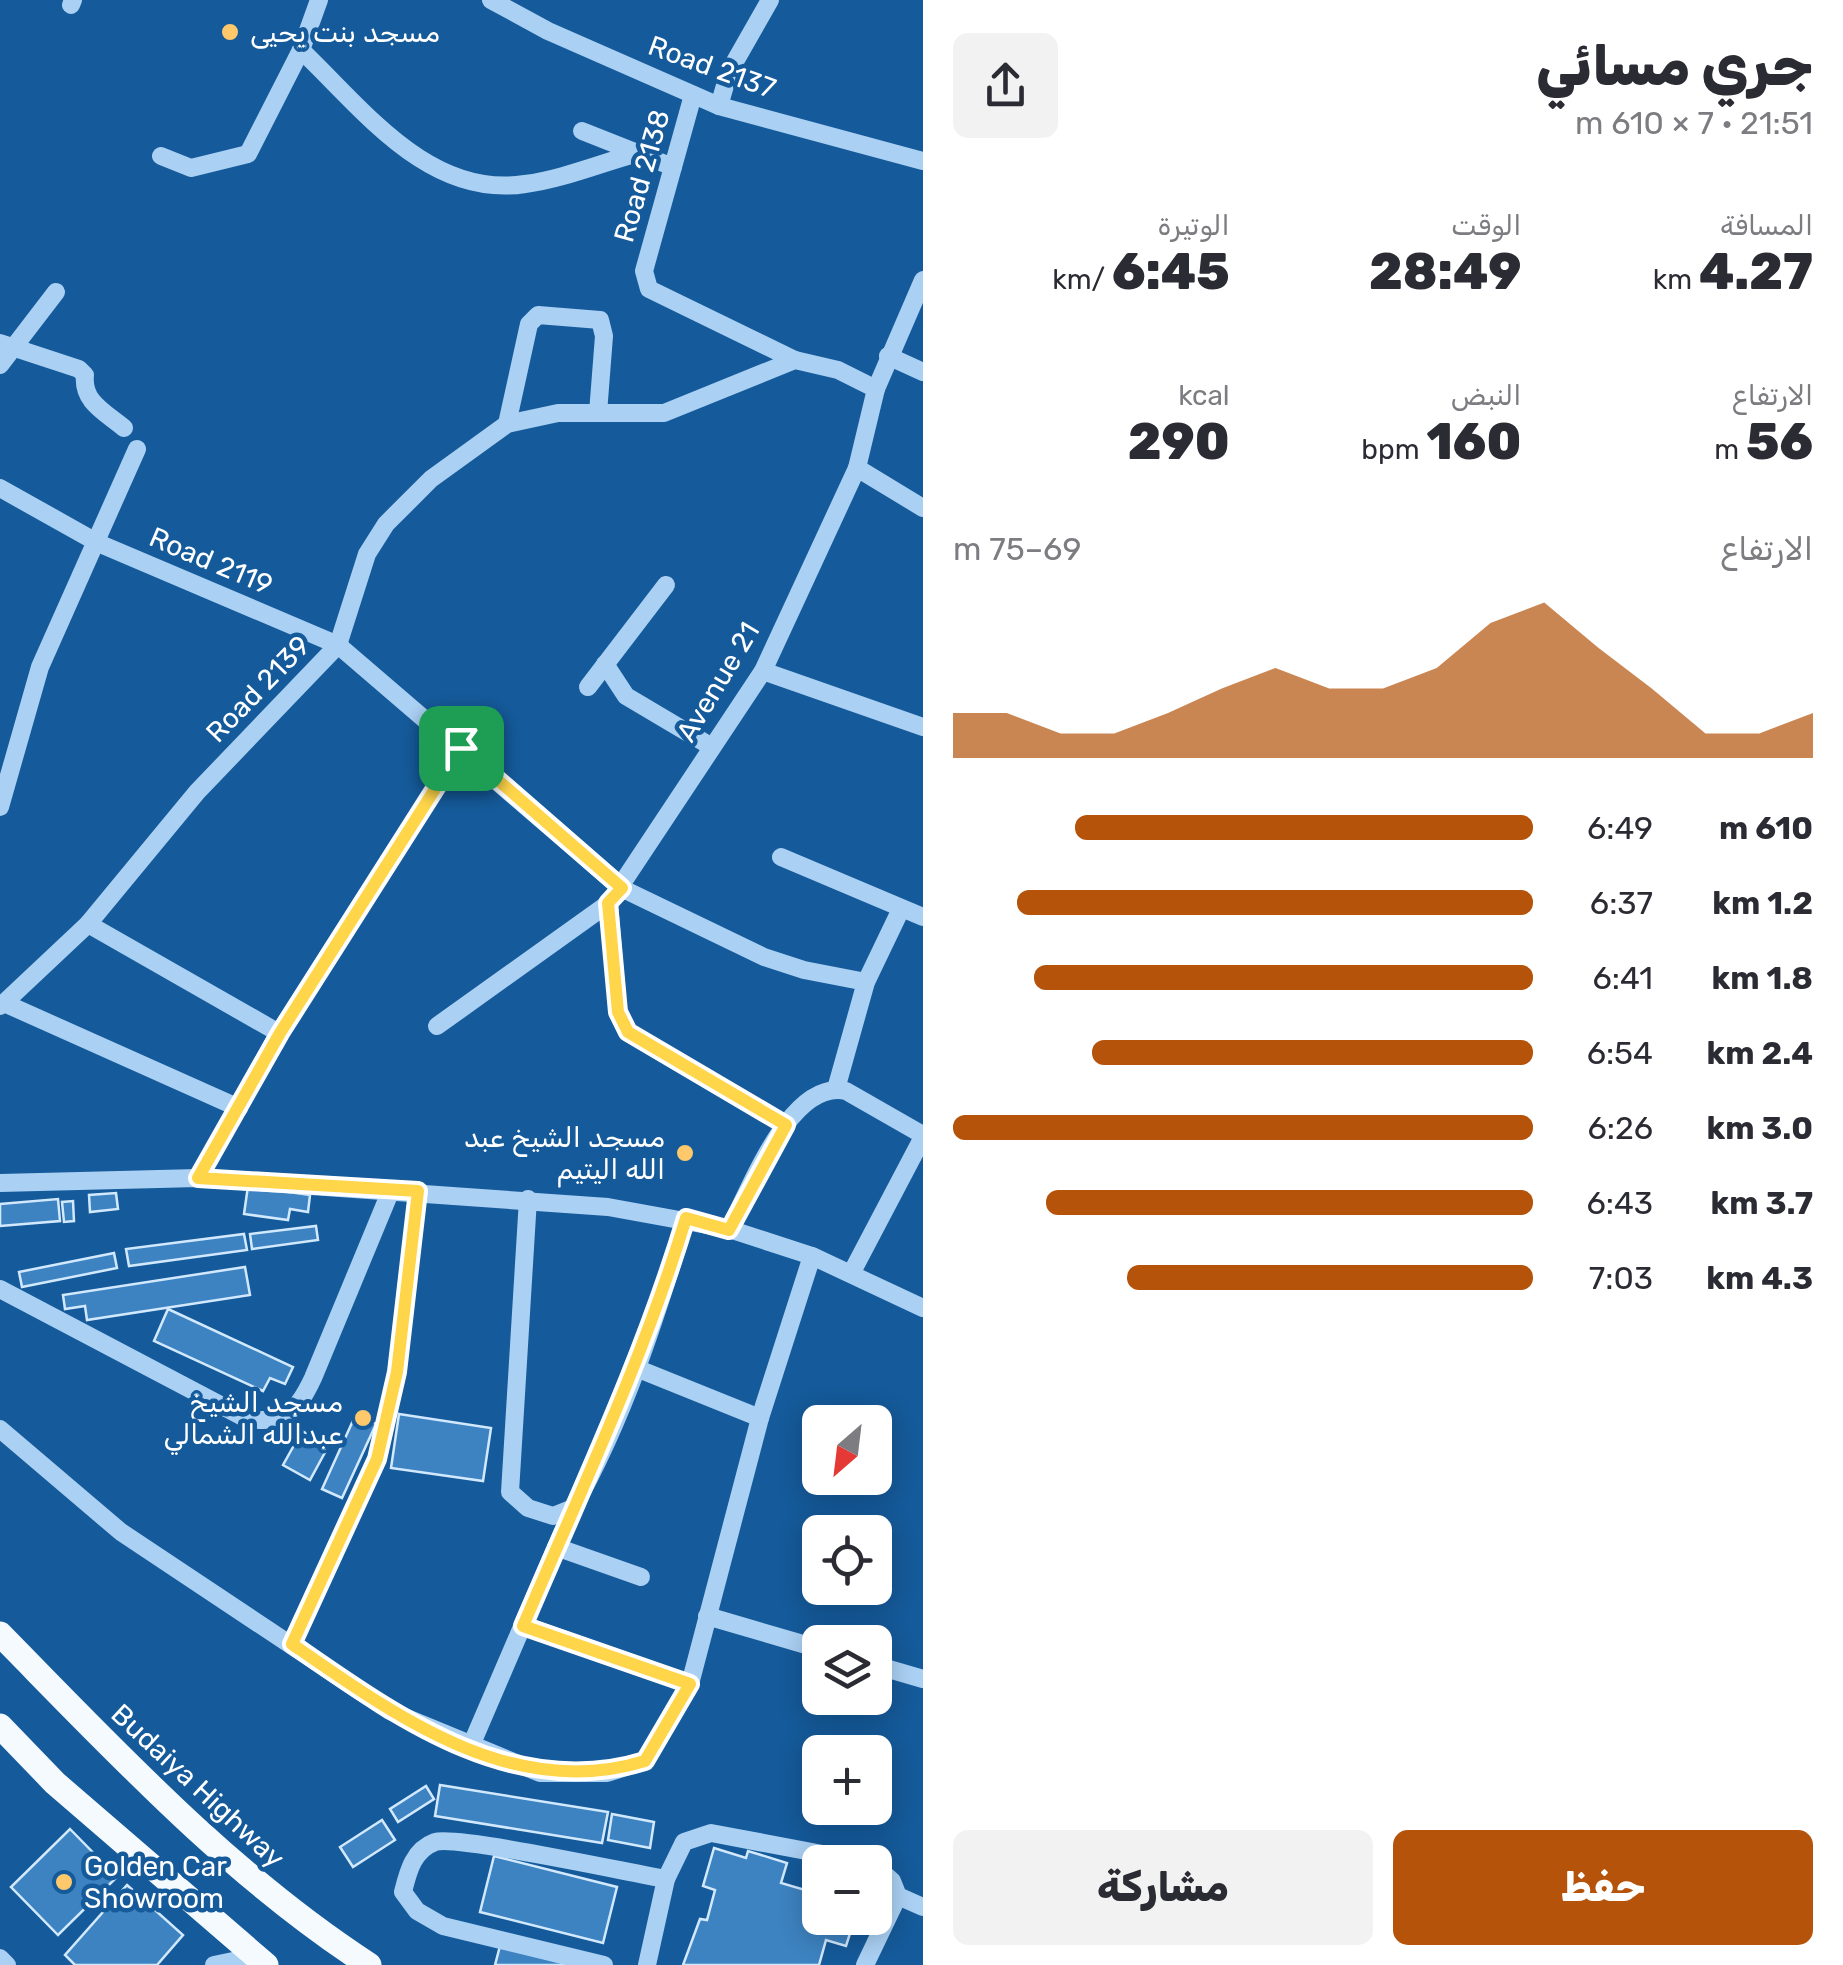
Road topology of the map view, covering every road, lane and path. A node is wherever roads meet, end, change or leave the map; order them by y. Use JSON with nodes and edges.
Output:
{"nodes":[{"id":1,"x":319,"y":0,"type":"edge"},
{"id":2,"x":770,"y":0,"type":"edge"},
{"id":3,"x":502,"y":2,"type":"edge"},
{"id":4,"x":301,"y":50,"type":"junction"},
{"id":5,"x":693,"y":95,"type":"junction"},
{"id":6,"x":720,"y":106,"type":"junction"},
{"id":7,"x":582,"y":132,"type":"dead end"},
{"id":8,"x":638,"y":153,"type":"junction"},
{"id":9,"x":161,"y":156,"type":"dead end"},
{"id":10,"x":923,"y":161,"type":"edge"},
{"id":11,"x":673,"y":167,"type":"junction"},
{"id":12,"x":923,"y":280,"type":"edge"},
{"id":13,"x":56,"y":292,"type":"dead end"},
{"id":14,"x":5,"y":345,"type":"edge"},
{"id":15,"x":888,"y":356,"type":"junction"},
{"id":16,"x":795,"y":360,"type":"junction"},
{"id":17,"x":0,"y":365,"type":"edge"},
{"id":18,"x":923,"y":372,"type":"edge"},
{"id":19,"x":876,"y":389,"type":"junction"},
{"id":20,"x":598,"y":413,"type":"junction"},
{"id":21,"x":506,"y":424,"type":"junction"},
{"id":22,"x":124,"y":428,"type":"dead end"},
{"id":23,"x":137,"y":449,"type":"dead end"},
{"id":24,"x":856,"y":468,"type":"junction"},
{"id":25,"x":0,"y":488,"type":"edge"},
{"id":26,"x":923,"y":508,"type":"edge"},
{"id":27,"x":98,"y":543,"type":"junction"},
{"id":28,"x":666,"y":584,"type":"dead end"},
{"id":29,"x":338,"y":645,"type":"junction"},
{"id":30,"x":605,"y":664,"type":"junction"},
{"id":31,"x":763,"y":670,"type":"junction"},
{"id":32,"x":588,"y":687,"type":"dead end"},
{"id":33,"x":923,"y":727,"type":"edge"},
{"id":34,"x":712,"y":747,"type":"junction"},
{"id":35,"x":461,"y":748,"type":"junction"},
{"id":36,"x":0,"y":807,"type":"edge"},
{"id":37,"x":782,"y":857,"type":"dead end"},
{"id":38,"x":622,"y":888,"type":"junction"},
{"id":39,"x":608,"y":903,"type":"junction"},
{"id":40,"x":901,"y":908,"type":"junction"},
{"id":41,"x":923,"y":917,"type":"edge"},
{"id":42,"x":88,"y":924,"type":"junction"},
{"id":43,"x":866,"y":982,"type":"junction"},
{"id":44,"x":2,"y":1004,"type":"edge"},
{"id":45,"x":438,"y":1026,"type":"dead end"},
{"id":46,"x":280,"y":1033,"type":"junction"},
{"id":47,"x":836,"y":1089,"type":"junction"},
{"id":48,"x":239,"y":1108,"type":"junction"},
{"id":49,"x":786,"y":1125,"type":"junction"},
{"id":50,"x":923,"y":1136,"type":"edge"},
{"id":51,"x":198,"y":1178,"type":"junction"},
{"id":52,"x":0,"y":1183,"type":"edge"},
{"id":53,"x":391,"y":1190,"type":"junction"},
{"id":54,"x":418,"y":1191,"type":"junction"},
{"id":55,"x":528,"y":1199,"type":"junction"},
{"id":56,"x":686,"y":1218,"type":"junction"},
{"id":57,"x":729,"y":1230,"type":"junction"},
{"id":58,"x":812,"y":1256,"type":"junction"},
{"id":59,"x":852,"y":1272,"type":"junction"},
{"id":60,"x":0,"y":1289,"type":"edge"},
{"id":61,"x":923,"y":1308,"type":"edge"},
{"id":62,"x":636,"y":1368,"type":"junction"},
{"id":63,"x":760,"y":1418,"type":"junction"},
{"id":64,"x":0,"y":1429,"type":"edge"},
{"id":65,"x":573,"y":1508,"type":"junction"},
{"id":66,"x":556,"y":1547,"type":"junction"},
{"id":67,"x":641,"y":1577,"type":"dead end"},
{"id":68,"x":706,"y":1616,"type":"junction"},
{"id":69,"x":523,"y":1626,"type":"junction"},
{"id":70,"x":0,"y":1634,"type":"edge"},
{"id":71,"x":292,"y":1644,"type":"junction"},
{"id":72,"x":802,"y":1644,"type":"edge"},
{"id":73,"x":892,"y":1671,"type":"edge"},
{"id":74,"x":923,"y":1680,"type":"edge"},
{"id":75,"x":690,"y":1684,"type":"junction"},
{"id":76,"x":0,"y":1726,"type":"edge"},
{"id":77,"x":470,"y":1748,"type":"junction"},
{"id":78,"x":802,"y":1850,"type":"edge"},
{"id":79,"x":666,"y":1879,"type":"junction"},
{"id":80,"x":892,"y":1881,"type":"edge"},
{"id":81,"x":898,"y":1896,"type":"junction"},
{"id":82,"x":923,"y":1907,"type":"edge"},
{"id":83,"x":0,"y":1958,"type":"edge"},
{"id":84,"x":259,"y":1961,"type":"edge"},
{"id":85,"x":7,"y":1965,"type":"edge"},
{"id":86,"x":214,"y":1965,"type":"edge"},
{"id":87,"x":369,"y":1965,"type":"edge"},
{"id":88,"x":604,"y":1965,"type":"edge"},
{"id":89,"x":646,"y":1965,"type":"edge"},
{"id":90,"x":865,"y":1965,"type":"edge"}],
"edges":[{"from":1,"to":4,"type":"street"},
{"from":2,"to":6,"type":"street"},
{"from":3,"to":5,"type":"street","name":"Road 2137"},
{"from":4,"to":8,"type":"street"},
{"from":4,"to":9,"type":"street"},
{"from":5,"to":6,"type":"street","name":"Road 2137"},
{"from":5,"to":11,"type":"street","name":"Road 2138"},
{"from":6,"to":10,"type":"street","name":"Road 2137"},
{"from":7,"to":8,"type":"street"},
{"from":8,"to":11,"type":"street"},
{"from":11,"to":16,"type":"street","name":"Road 2138"},
{"from":12,"to":15,"type":"street","name":"Avenue 21"},
{"from":13,"to":14,"type":"street"},
{"from":14,"to":17,"type":"street"},
{"from":14,"to":22,"type":"street"},
{"from":15,"to":18,"type":"street"},
{"from":15,"to":19,"type":"street","name":"Avenue 21"},
{"from":16,"to":19,"type":"street"},
{"from":16,"to":20,"type":"street","name":"Road 2139"},
{"from":19,"to":24,"type":"street","name":"Avenue 21"},
{"from":20,"to":21,"type":"street","name":"Road 2139"},
{"from":20,"to":21,"type":"street"},
{"from":21,"to":29,"type":"street","name":"Road 2139"},
{"from":23,"to":27,"type":"street"},
{"from":24,"to":26,"type":"street"},
{"from":24,"to":31,"type":"street","name":"Avenue 21"},
{"from":25,"to":27,"type":"street","name":"Road 2119"},
{"from":27,"to":29,"type":"street","name":"Road 2119"},
{"from":27,"to":36,"type":"street"},
{"from":28,"to":30,"type":"street"},
{"from":29,"to":35,"type":"street","name":"Road 2119"},
{"from":29,"to":42,"type":"street","name":"Road 2139"},
{"from":30,"to":32,"type":"street"},
{"from":30,"to":34,"type":"street"},
{"from":31,"to":33,"type":"street"},
{"from":31,"to":34,"type":"street","name":"Avenue 21"},
{"from":34,"to":38,"type":"street","name":"Avenue 21"},
{"from":35,"to":38,"type":"street","name":"Road 2119"},
{"from":35,"to":46,"type":"street"},
{"from":37,"to":40,"type":"street"},
{"from":38,"to":39,"type":"street","name":"Avenue 21"},
{"from":38,"to":43,"type":"street","name":"Road 2119"},
{"from":39,"to":45,"type":"street","name":"Avenue 21"},
{"from":39,"to":49,"type":"street"},
{"from":40,"to":41,"type":"street"},
{"from":40,"to":43,"type":"street"},
{"from":42,"to":44,"type":"street","name":"Road 2139"},
{"from":42,"to":46,"type":"street"},
{"from":43,"to":47,"type":"street"},
{"from":44,"to":48,"type":"street"},
{"from":46,"to":48,"type":"street"},
{"from":47,"to":49,"type":"street"},
{"from":47,"to":50,"type":"street"},
{"from":48,"to":51,"type":"street"},
{"from":49,"to":57,"type":"street"},
{"from":50,"to":59,"type":"street"},
{"from":51,"to":52,"type":"street"},
{"from":51,"to":53,"type":"street"},
{"from":53,"to":54,"type":"street"},
{"from":53,"to":60,"type":"street"},
{"from":54,"to":55,"type":"street"},
{"from":54,"to":71,"type":"street"},
{"from":55,"to":56,"type":"street"},
{"from":55,"to":65,"type":"street"},
{"from":56,"to":57,"type":"street"},
{"from":56,"to":62,"type":"street"},
{"from":57,"to":58,"type":"street"},
{"from":58,"to":59,"type":"street"},
{"from":58,"to":63,"type":"street"},
{"from":59,"to":61,"type":"street"},
{"from":62,"to":63,"type":"street"},
{"from":62,"to":65,"type":"street"},
{"from":63,"to":68,"type":"street"},
{"from":64,"to":71,"type":"street"},
{"from":65,"to":66,"type":"street"},
{"from":66,"to":67,"type":"street"},
{"from":66,"to":69,"type":"street"},
{"from":68,"to":72,"type":"street"},
{"from":68,"to":75,"type":"street"},
{"from":69,"to":75,"type":"street"},
{"from":69,"to":77,"type":"street"},
{"from":70,"to":87,"type":"main road","name":"Budaiya Highway"},
{"from":71,"to":77,"type":"street"},
{"from":73,"to":74,"type":"street"},
{"from":75,"to":77,"type":"street"},
{"from":76,"to":84,"type":"main road"},
{"from":78,"to":79,"type":"street"},
{"from":79,"to":88,"type":"street"},
{"from":79,"to":89,"type":"street"},
{"from":80,"to":81,"type":"street"},
{"from":81,"to":82,"type":"street"},
{"from":81,"to":90,"type":"street"},
{"from":83,"to":85,"type":"street"},
{"from":84,"to":86,"type":"street"}]}
